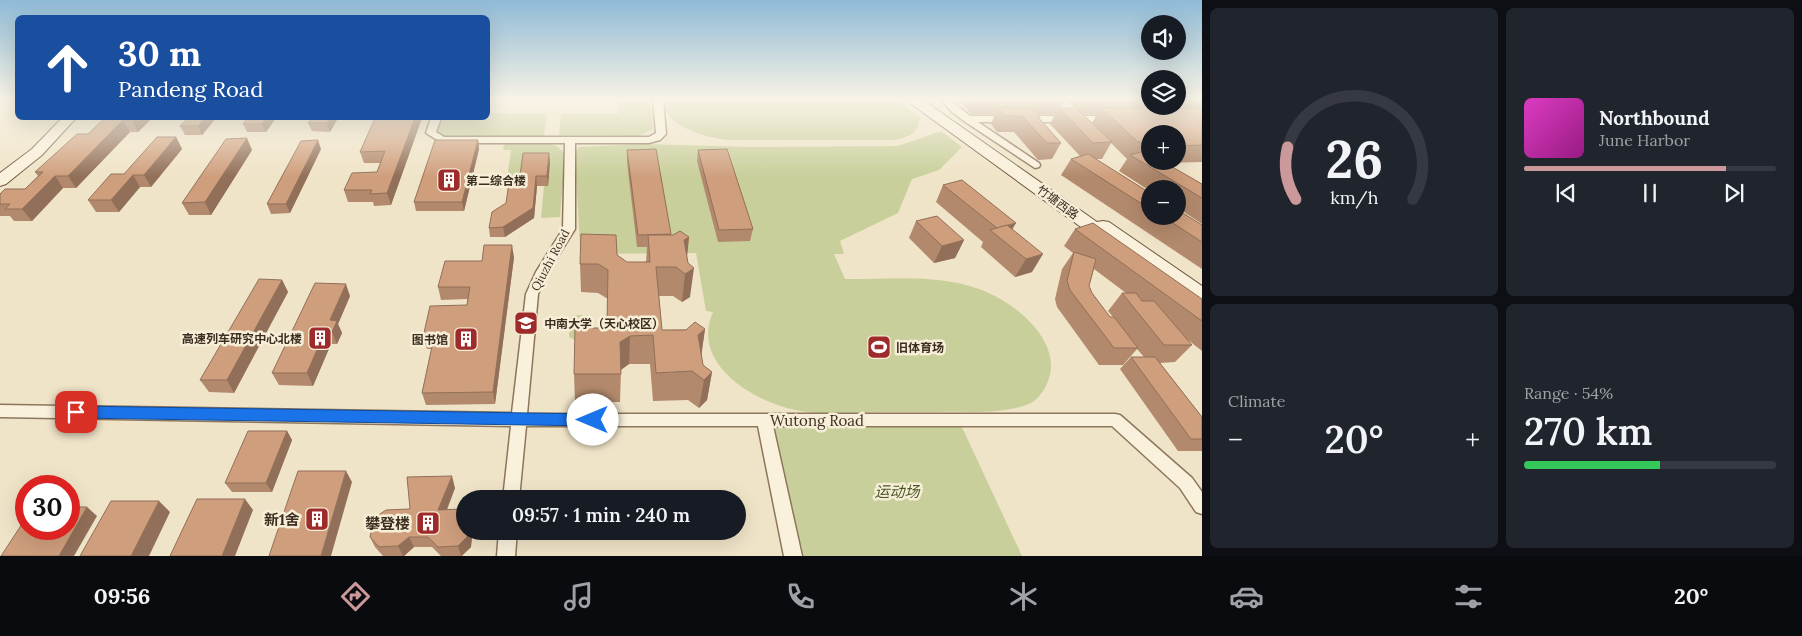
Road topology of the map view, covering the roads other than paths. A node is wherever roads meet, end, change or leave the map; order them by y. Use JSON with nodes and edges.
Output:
{"nodes":[{"id":1,"x":45,"y":126,"type":"edge"},
{"id":2,"x":62,"y":126,"type":"edge"},
{"id":3,"x":433,"y":126,"type":"edge"},
{"id":4,"x":660,"y":126,"type":"edge"},
{"id":5,"x":952,"y":126,"type":"edge"},
{"id":6,"x":962,"y":126,"type":"edge"},
{"id":7,"x":977,"y":126,"type":"edge"},
{"id":8,"x":570,"y":141,"type":"junction"},
{"id":9,"x":1035,"y":166,"type":"dead end"},
{"id":10,"x":0,"y":169,"type":"edge"},
{"id":11,"x":0,"y":181,"type":"edge"},
{"id":12,"x":1202,"y":296,"type":"edge"},
{"id":13,"x":1202,"y":304,"type":"edge"},
{"id":14,"x":0,"y":411,"type":"edge"},
{"id":15,"x":519,"y":420,"type":"junction"},
{"id":16,"x":764,"y":420,"type":"junction"},
{"id":17,"x":513,"y":490,"type":"edge"},
{"id":18,"x":1202,"y":506,"type":"edge"},
{"id":19,"x":507,"y":540,"type":"edge"},
{"id":20,"x":506,"y":556,"type":"edge"},
{"id":21,"x":793,"y":556,"type":"edge"}],
"edges":[{"from":1,"to":10,"type":"main road"},
{"from":2,"to":11,"type":"main road"},
{"from":3,"to":8,"type":"street"},
{"from":4,"to":8,"type":"street"},
{"from":5,"to":13,"type":"main road","name":"竹塘西路"},
{"from":6,"to":12,"type":"main road","name":"竹塘西路"},
{"from":7,"to":9,"type":"street"},
{"from":8,"to":15,"type":"street","name":"Qiuzhi Road"},
{"from":14,"to":15,"type":"street","name":"Wutong Road"},
{"from":15,"to":16,"type":"street","name":"Wutong Road"},
{"from":15,"to":17,"type":"street","name":"Qiuzhi Road"},
{"from":16,"to":18,"type":"street","name":"Wutong Road"},
{"from":16,"to":21,"type":"street"},
{"from":19,"to":20,"type":"street"}]}
